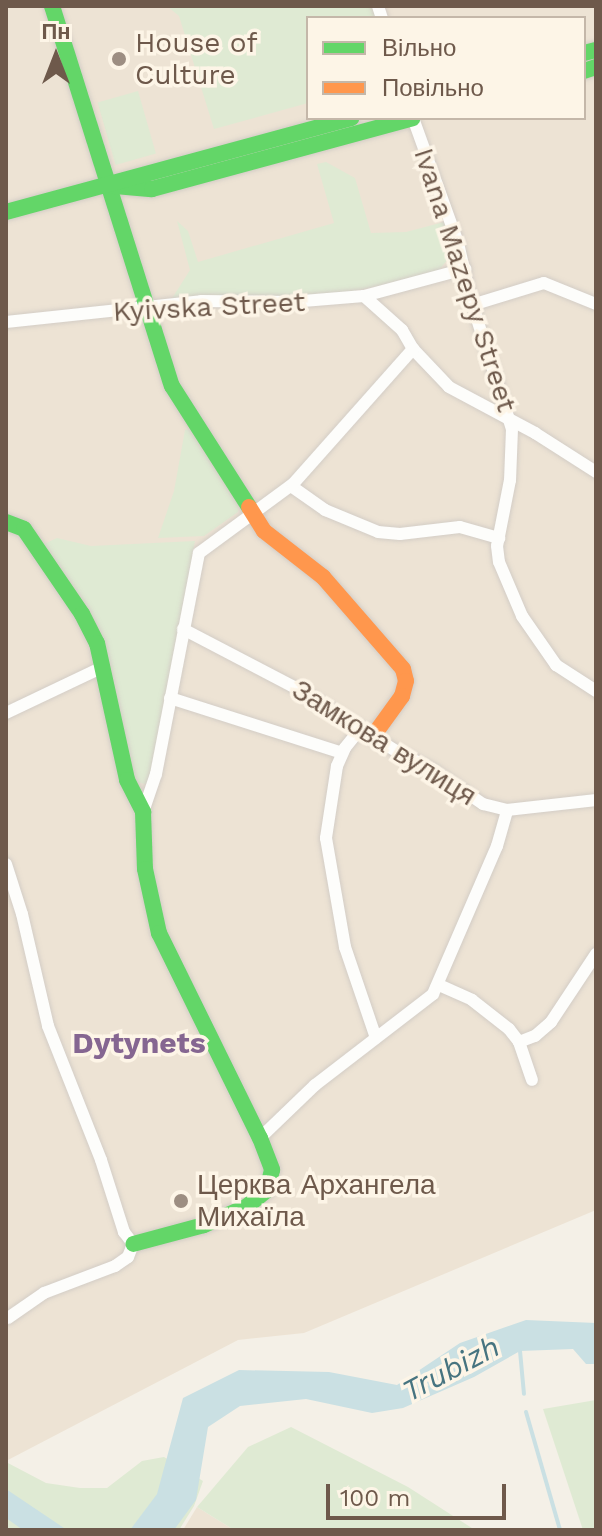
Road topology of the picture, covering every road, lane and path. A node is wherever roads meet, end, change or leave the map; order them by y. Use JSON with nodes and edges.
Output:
{"nodes":[{"id":1,"x":52,"y":6,"type":"edge"},
{"id":2,"x":344,"y":120,"type":"edge"},
{"id":3,"x":406,"y":120,"type":"edge"},
{"id":4,"x":414,"y":120,"type":"edge"},
{"id":5,"x":109,"y":185,"type":"junction"},
{"id":6,"x":6,"y":212,"type":"edge"},
{"id":7,"x":465,"y":269,"type":"junction"},
{"id":8,"x":364,"y":296,"type":"junction"},
{"id":9,"x":596,"y":304,"type":"edge"},
{"id":10,"x":472,"y":305,"type":"junction"},
{"id":11,"x":147,"y":307,"type":"junction"},
{"id":12,"x":6,"y":322,"type":"edge"},
{"id":13,"x":413,"y":349,"type":"junction"},
{"id":14,"x":510,"y":419,"type":"junction"},
{"id":15,"x":596,"y":472,"type":"edge"},
{"id":16,"x":291,"y":486,"type":"junction"},
{"id":17,"x":255,"y":516,"type":"junction"},
{"id":18,"x":6,"y":522,"type":"edge"},
{"id":19,"x":499,"y":538,"type":"junction"},
{"id":20,"x":183,"y":629,"type":"junction"},
{"id":21,"x":103,"y":667,"type":"junction"},
{"id":22,"x":596,"y":691,"type":"edge"},
{"id":23,"x":170,"y":698,"type":"junction"},
{"id":24,"x":6,"y":713,"type":"edge"},
{"id":25,"x":367,"y":732,"type":"junction"},
{"id":26,"x":342,"y":753,"type":"junction"},
{"id":27,"x":596,"y":800,"type":"edge"},
{"id":28,"x":507,"y":810,"type":"junction"},
{"id":29,"x":143,"y":812,"type":"junction"},
{"id":30,"x":6,"y":864,"type":"edge"},
{"id":31,"x":596,"y":954,"type":"edge"},
{"id":32,"x":439,"y":985,"type":"junction"},
{"id":33,"x":376,"y":1038,"type":"junction"},
{"id":34,"x":519,"y":1042,"type":"junction"},
{"id":35,"x":532,"y":1080,"type":"dead end"},
{"id":36,"x":260,"y":1138,"type":"junction"},
{"id":37,"x":133,"y":1244,"type":"junction"},
{"id":38,"x":8,"y":1318,"type":"edge"}],
"edges":[{"from":1,"to":5,"type":"street"},
{"from":2,"to":5,"type":"street"},
{"from":3,"to":5,"type":"street"},
{"from":4,"to":7,"type":"street","name":"Ivana Mazepy Street"},
{"from":5,"to":6,"type":"street"},
{"from":5,"to":11,"type":"street"},
{"from":7,"to":8,"type":"street","name":"Kyivska Street"},
{"from":7,"to":10,"type":"street","name":"Ivana Mazepy Street"},
{"from":8,"to":11,"type":"street","name":"Kyivska Street"},
{"from":8,"to":13,"type":"street"},
{"from":9,"to":10,"type":"street"},
{"from":10,"to":14,"type":"street","name":"Ivana Mazepy Street"},
{"from":11,"to":12,"type":"street","name":"Kyivska Street"},
{"from":11,"to":17,"type":"street"},
{"from":13,"to":14,"type":"street"},
{"from":13,"to":16,"type":"street"},
{"from":14,"to":15,"type":"street"},
{"from":14,"to":19,"type":"street","name":"Ivana Mazepy Street"},
{"from":16,"to":17,"type":"street"},
{"from":16,"to":19,"type":"street"},
{"from":17,"to":20,"type":"street"},
{"from":17,"to":25,"type":"street"},
{"from":18,"to":21,"type":"street"},
{"from":19,"to":22,"type":"street","name":"Ivana Mazepy Street"},
{"from":20,"to":23,"type":"street"},
{"from":20,"to":25,"type":"street","name":"Замкова вулиця"},
{"from":21,"to":24,"type":"street"},
{"from":21,"to":29,"type":"street"},
{"from":23,"to":26,"type":"street"},
{"from":23,"to":29,"type":"street"},
{"from":25,"to":26,"type":"street"},
{"from":25,"to":28,"type":"street","name":"Замкова вулиця"},
{"from":26,"to":33,"type":"street"},
{"from":27,"to":28,"type":"street","name":"Замкова вулиця"},
{"from":28,"to":32,"type":"street"},
{"from":29,"to":36,"type":"street"},
{"from":30,"to":37,"type":"street"},
{"from":31,"to":34,"type":"street"},
{"from":32,"to":33,"type":"street"},
{"from":32,"to":34,"type":"street"},
{"from":33,"to":36,"type":"street"},
{"from":34,"to":35,"type":"street"},
{"from":36,"to":37,"type":"street"},
{"from":37,"to":38,"type":"street"}]}
